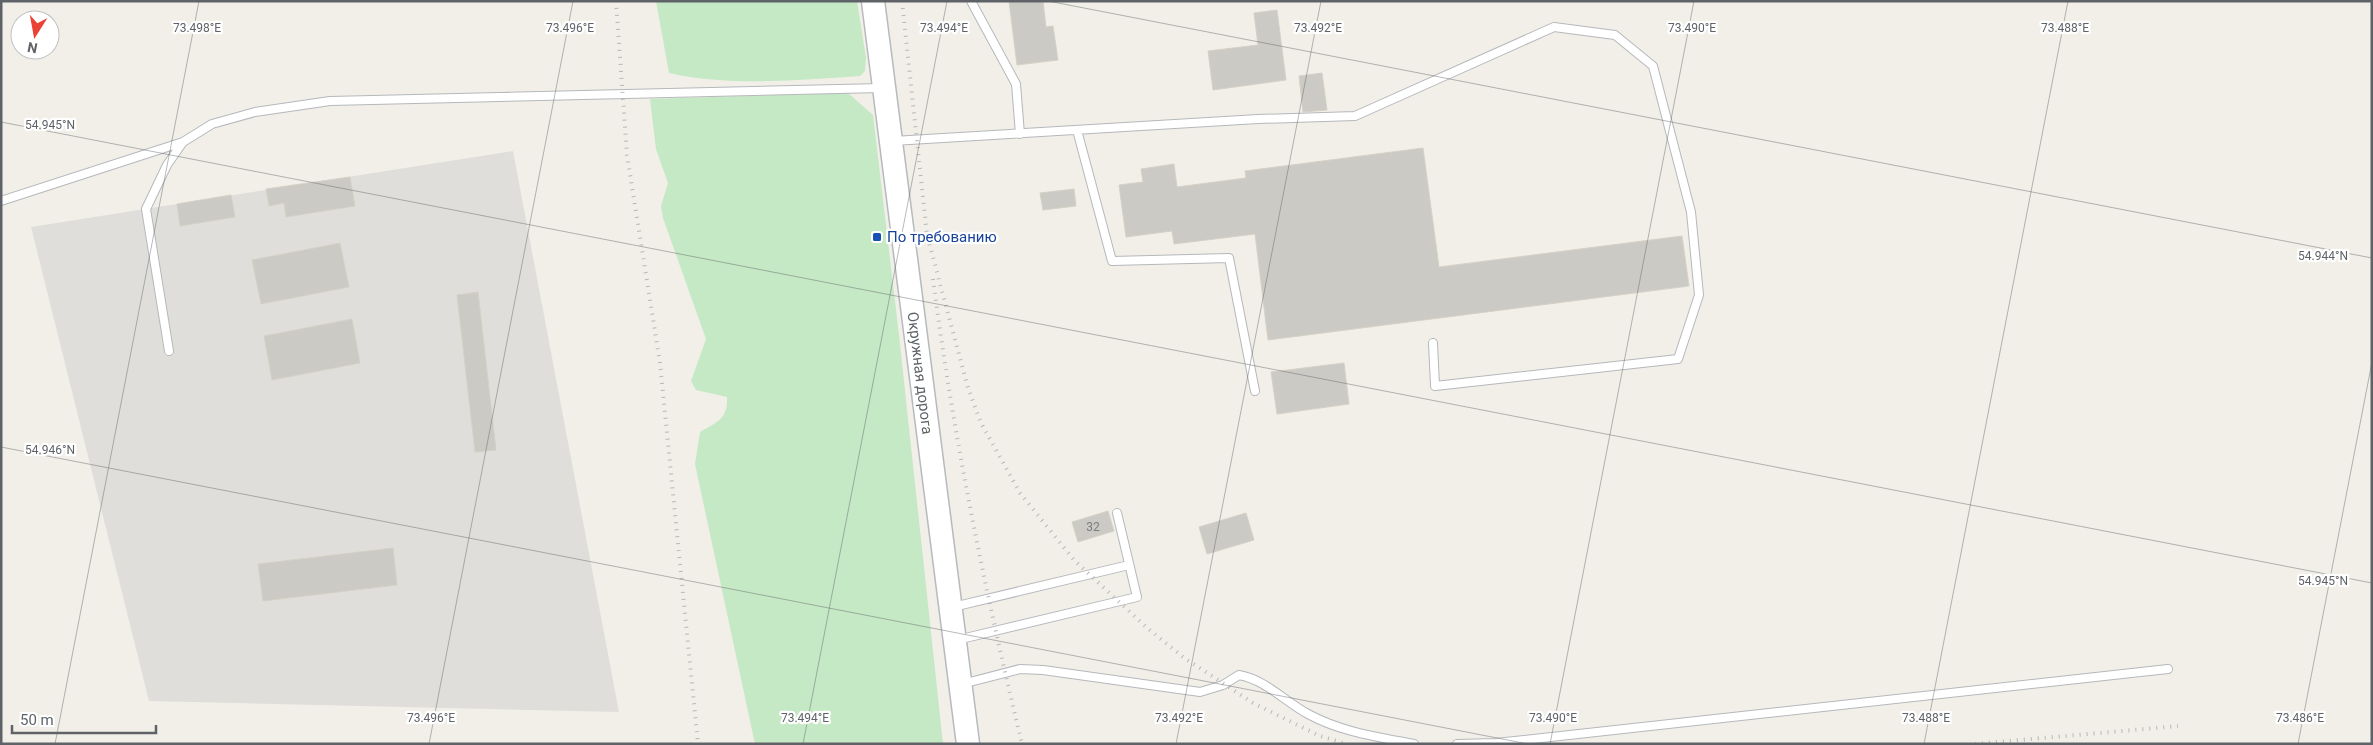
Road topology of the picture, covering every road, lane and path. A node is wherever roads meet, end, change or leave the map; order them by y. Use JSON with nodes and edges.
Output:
{"nodes":[{"id":1,"x":873,"y":1,"type":"edge"},
{"id":2,"x":971,"y":1,"type":"edge"},
{"id":3,"x":884,"y":88,"type":"junction"},
{"id":4,"x":1077,"y":130,"type":"junction"},
{"id":5,"x":1020,"y":134,"type":"junction"},
{"id":6,"x":891,"y":141,"type":"junction"},
{"id":7,"x":183,"y":142,"type":"junction"},
{"id":8,"x":1,"y":201,"type":"edge"},
{"id":9,"x":1433,"y":344,"type":"dead end"},
{"id":10,"x":169,"y":351,"type":"dead end"},
{"id":11,"x":1255,"y":391,"type":"dead end"},
{"id":12,"x":1117,"y":513,"type":"dead end"},
{"id":13,"x":1129,"y":565,"type":"junction"},
{"id":14,"x":949,"y":608,"type":"junction"},
{"id":15,"x":954,"y":640,"type":"junction"},
{"id":16,"x":2168,"y":670,"type":"dead end"},
{"id":17,"x":960,"y":685,"type":"junction"},
{"id":18,"x":968,"y":744,"type":"edge"},
{"id":19,"x":1414,"y":744,"type":"edge"},
{"id":20,"x":1457,"y":744,"type":"edge"}],
"edges":[{"from":1,"to":3,"type":"main road","name":"Окружная дорога"},
{"from":2,"to":5,"type":"lane"},
{"from":3,"to":6,"type":"main road","name":"Окружная дорога"},
{"from":3,"to":7,"type":"lane"},
{"from":4,"to":5,"type":"lane"},
{"from":4,"to":9,"type":"lane"},
{"from":4,"to":11,"type":"lane"},
{"from":5,"to":6,"type":"lane"},
{"from":6,"to":14,"type":"main road","name":"Окружная дорога"},
{"from":7,"to":8,"type":"lane"},
{"from":7,"to":10,"type":"lane"},
{"from":12,"to":13,"type":"lane"},
{"from":13,"to":14,"type":"lane"},
{"from":13,"to":15,"type":"lane"},
{"from":14,"to":15,"type":"main road","name":"Окружная дорога"},
{"from":15,"to":17,"type":"main road","name":"Окружная дорога"},
{"from":16,"to":20,"type":"lane"},
{"from":17,"to":18,"type":"main road","name":"Окружная дорога"},
{"from":17,"to":19,"type":"lane"}]}
